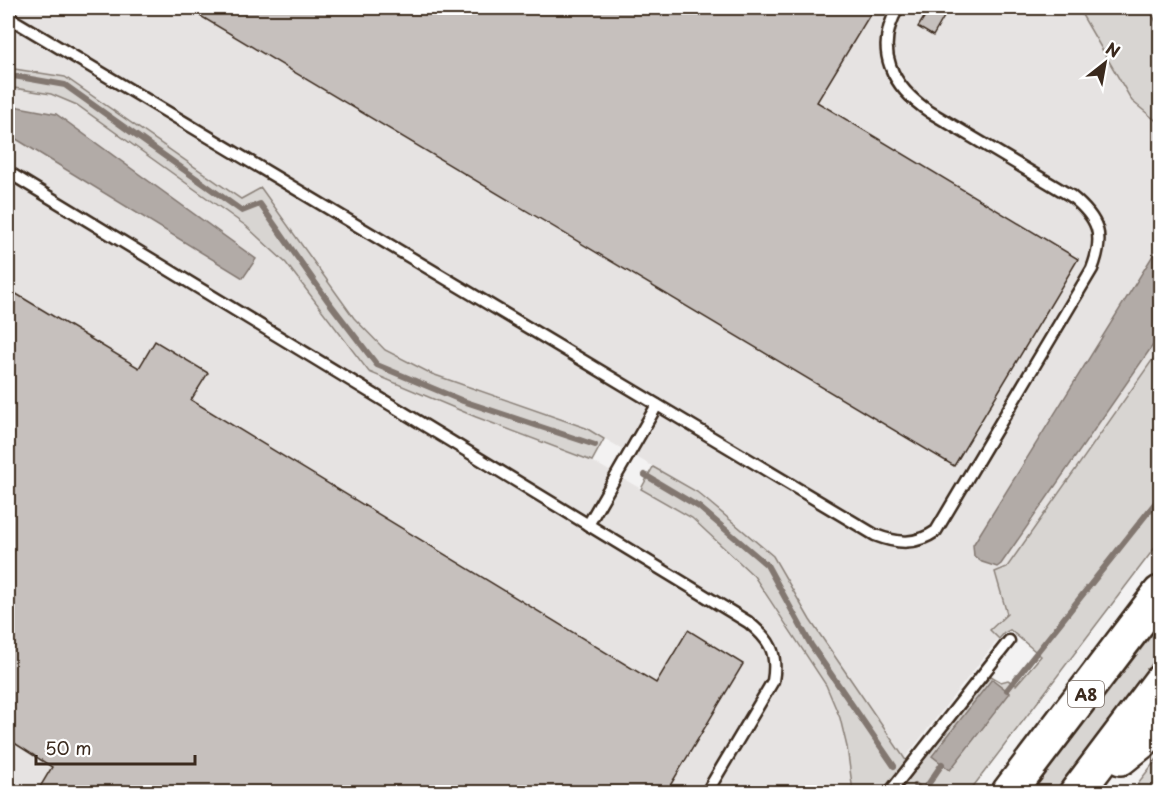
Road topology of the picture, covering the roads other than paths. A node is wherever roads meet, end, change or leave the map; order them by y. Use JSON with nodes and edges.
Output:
{"nodes":[{"id":1,"x":898,"y":8,"type":"edge"},
{"id":2,"x":8,"y":17,"type":"edge"},
{"id":3,"x":8,"y":172,"type":"edge"},
{"id":4,"x":657,"y":405,"type":"junction"},
{"id":5,"x":588,"y":525,"type":"junction"},
{"id":6,"x":1161,"y":593,"type":"edge"},
{"id":7,"x":1009,"y":641,"type":"dead end"},
{"id":8,"x":1161,"y":682,"type":"edge"},
{"id":9,"x":1161,"y":723,"type":"edge"},
{"id":10,"x":707,"y":792,"type":"edge"},
{"id":11,"x":890,"y":792,"type":"edge"},
{"id":12,"x":1009,"y":792,"type":"edge"},
{"id":13,"x":1077,"y":792,"type":"edge"}],
"edges":[{"from":1,"to":4,"type":"lane"},
{"from":2,"to":4,"type":"lane"},
{"from":3,"to":5,"type":"lane"},
{"from":4,"to":5,"type":"lane"},
{"from":5,"to":10,"type":"lane"},
{"from":6,"to":12,"type":"highway","number":"A8"},
{"from":7,"to":11,"type":"lane"},
{"from":8,"to":13,"type":"highway"},
{"from":9,"to":13,"type":"highway"}]}
